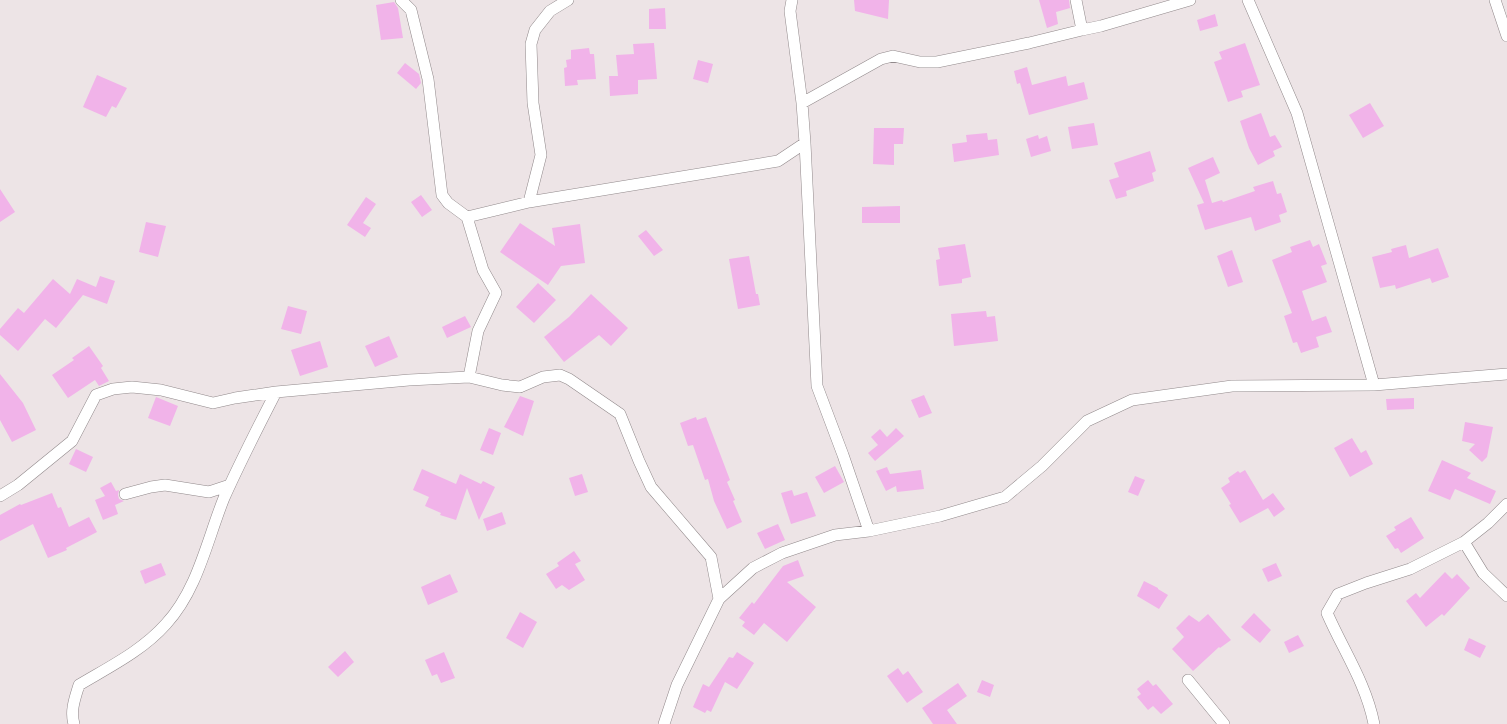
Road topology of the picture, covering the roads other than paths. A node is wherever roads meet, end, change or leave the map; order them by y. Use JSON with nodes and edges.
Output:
{"nodes":[{"id":1,"x":401,"y":0,"type":"edge"},
{"id":2,"x":568,"y":0,"type":"edge"},
{"id":3,"x":792,"y":0,"type":"edge"},
{"id":4,"x":1076,"y":0,"type":"edge"},
{"id":5,"x":1190,"y":0,"type":"edge"},
{"id":6,"x":1248,"y":0,"type":"edge"},
{"id":7,"x":1494,"y":0,"type":"edge"},
{"id":8,"x":552,"y":3,"type":"edge"},
{"id":9,"x":1082,"y":30,"type":"junction"},
{"id":10,"x":1507,"y":36,"type":"edge"},
{"id":11,"x":802,"y":103,"type":"junction"},
{"id":12,"x":805,"y":143,"type":"junction"},
{"id":13,"x":529,"y":202,"type":"junction"},
{"id":14,"x":467,"y":217,"type":"junction"},
{"id":15,"x":1507,"y":374,"type":"edge"},
{"id":16,"x":469,"y":376,"type":"junction"},
{"id":17,"x":1374,"y":385,"type":"junction"},
{"id":18,"x":276,"y":392,"type":"junction"},
{"id":19,"x":230,"y":484,"type":"junction"},
{"id":20,"x":125,"y":494,"type":"dead end"},
{"id":21,"x":0,"y":496,"type":"edge"},
{"id":22,"x":1507,"y":504,"type":"edge"},
{"id":23,"x":869,"y":531,"type":"junction"},
{"id":24,"x":1464,"y":542,"type":"junction"},
{"id":25,"x":1507,"y":596,"type":"edge"},
{"id":26,"x":719,"y":599,"type":"junction"},
{"id":27,"x":1188,"y":680,"type":"dead end"},
{"id":28,"x":74,"y":724,"type":"edge"},
{"id":29,"x":664,"y":724,"type":"edge"},
{"id":30,"x":1224,"y":724,"type":"edge"},
{"id":31,"x":1374,"y":724,"type":"edge"}],
"edges":[{"from":1,"to":14,"type":"street"},
{"from":2,"to":8,"type":"street"},
{"from":3,"to":11,"type":"street"},
{"from":4,"to":9,"type":"street"},
{"from":5,"to":9,"type":"street"},
{"from":6,"to":17,"type":"street"},
{"from":7,"to":10,"type":"street"},
{"from":8,"to":13,"type":"street"},
{"from":9,"to":11,"type":"street"},
{"from":11,"to":12,"type":"street"},
{"from":12,"to":13,"type":"street"},
{"from":12,"to":23,"type":"street"},
{"from":13,"to":14,"type":"street"},
{"from":14,"to":16,"type":"street"},
{"from":15,"to":17,"type":"street"},
{"from":16,"to":18,"type":"street"},
{"from":16,"to":26,"type":"street"},
{"from":17,"to":23,"type":"street"},
{"from":18,"to":19,"type":"street"},
{"from":18,"to":21,"type":"street"},
{"from":19,"to":20,"type":"street"},
{"from":19,"to":28,"type":"street"},
{"from":22,"to":24,"type":"street"},
{"from":23,"to":26,"type":"street"},
{"from":24,"to":25,"type":"street"},
{"from":24,"to":31,"type":"street"},
{"from":26,"to":29,"type":"street"},
{"from":27,"to":30,"type":"street"}]}
